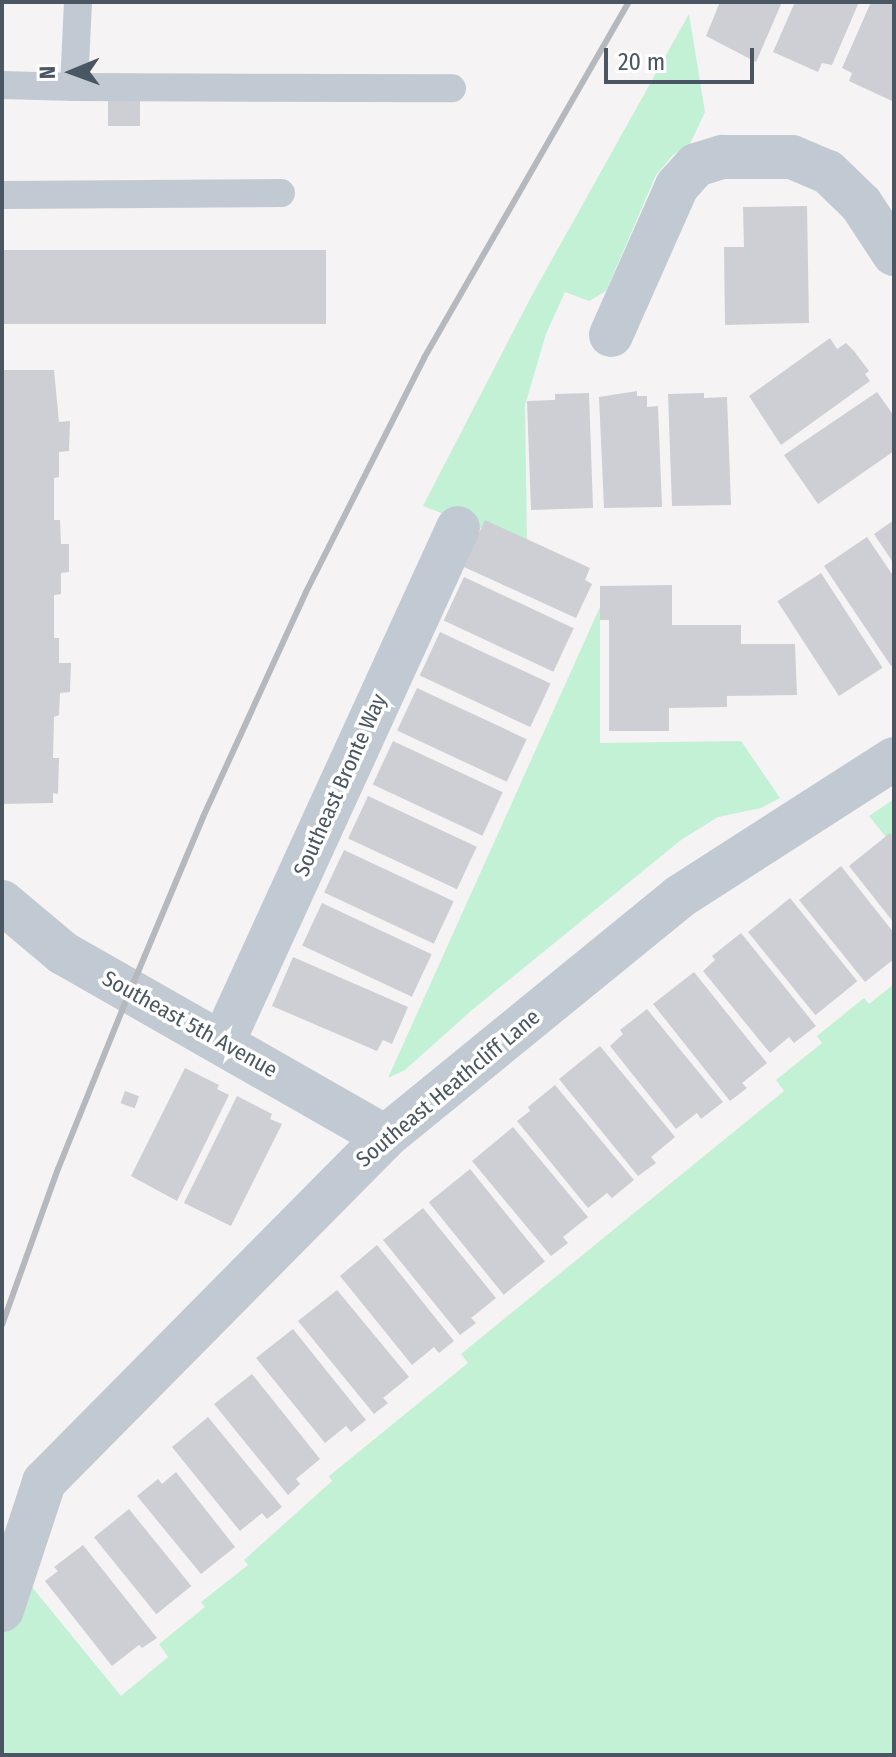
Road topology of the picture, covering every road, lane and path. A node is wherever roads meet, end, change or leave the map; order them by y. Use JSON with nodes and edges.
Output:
{"nodes":[{"id":1,"x":78,"y":2,"type":"edge"},
{"id":2,"x":2,"y":85,"type":"edge"},
{"id":3,"x":74,"y":87,"type":"junction"},
{"id":4,"x":452,"y":88,"type":"dead end"},
{"id":5,"x":281,"y":193,"type":"dead end"},
{"id":6,"x":2,"y":195,"type":"edge"},
{"id":7,"x":894,"y":254,"type":"edge"},
{"id":8,"x":611,"y":335,"type":"dead end"},
{"id":9,"x":458,"y":528,"type":"dead end"},
{"id":10,"x":894,"y":759,"type":"edge"},
{"id":11,"x":2,"y":902,"type":"edge"},
{"id":12,"x":223,"y":1042,"type":"junction"},
{"id":13,"x":385,"y":1137,"type":"junction"},
{"id":14,"x":2,"y":1610,"type":"edge"}],
"edges":[{"from":1,"to":3,"type":"lane"},
{"from":2,"to":3,"type":"lane"},
{"from":3,"to":4,"type":"lane"},
{"from":5,"to":6,"type":"lane"},
{"from":7,"to":8,"type":"street"},
{"from":9,"to":12,"type":"street","name":"Southeast Bronte Way"},
{"from":10,"to":13,"type":"street","name":"Southeast Heathcliff Lane"},
{"from":11,"to":12,"type":"street","name":"Southeast 5th Avenue"},
{"from":12,"to":13,"type":"street","name":"Southeast 5th Avenue"},
{"from":13,"to":14,"type":"street","name":"Southeast Heathcliff Lane"}]}
